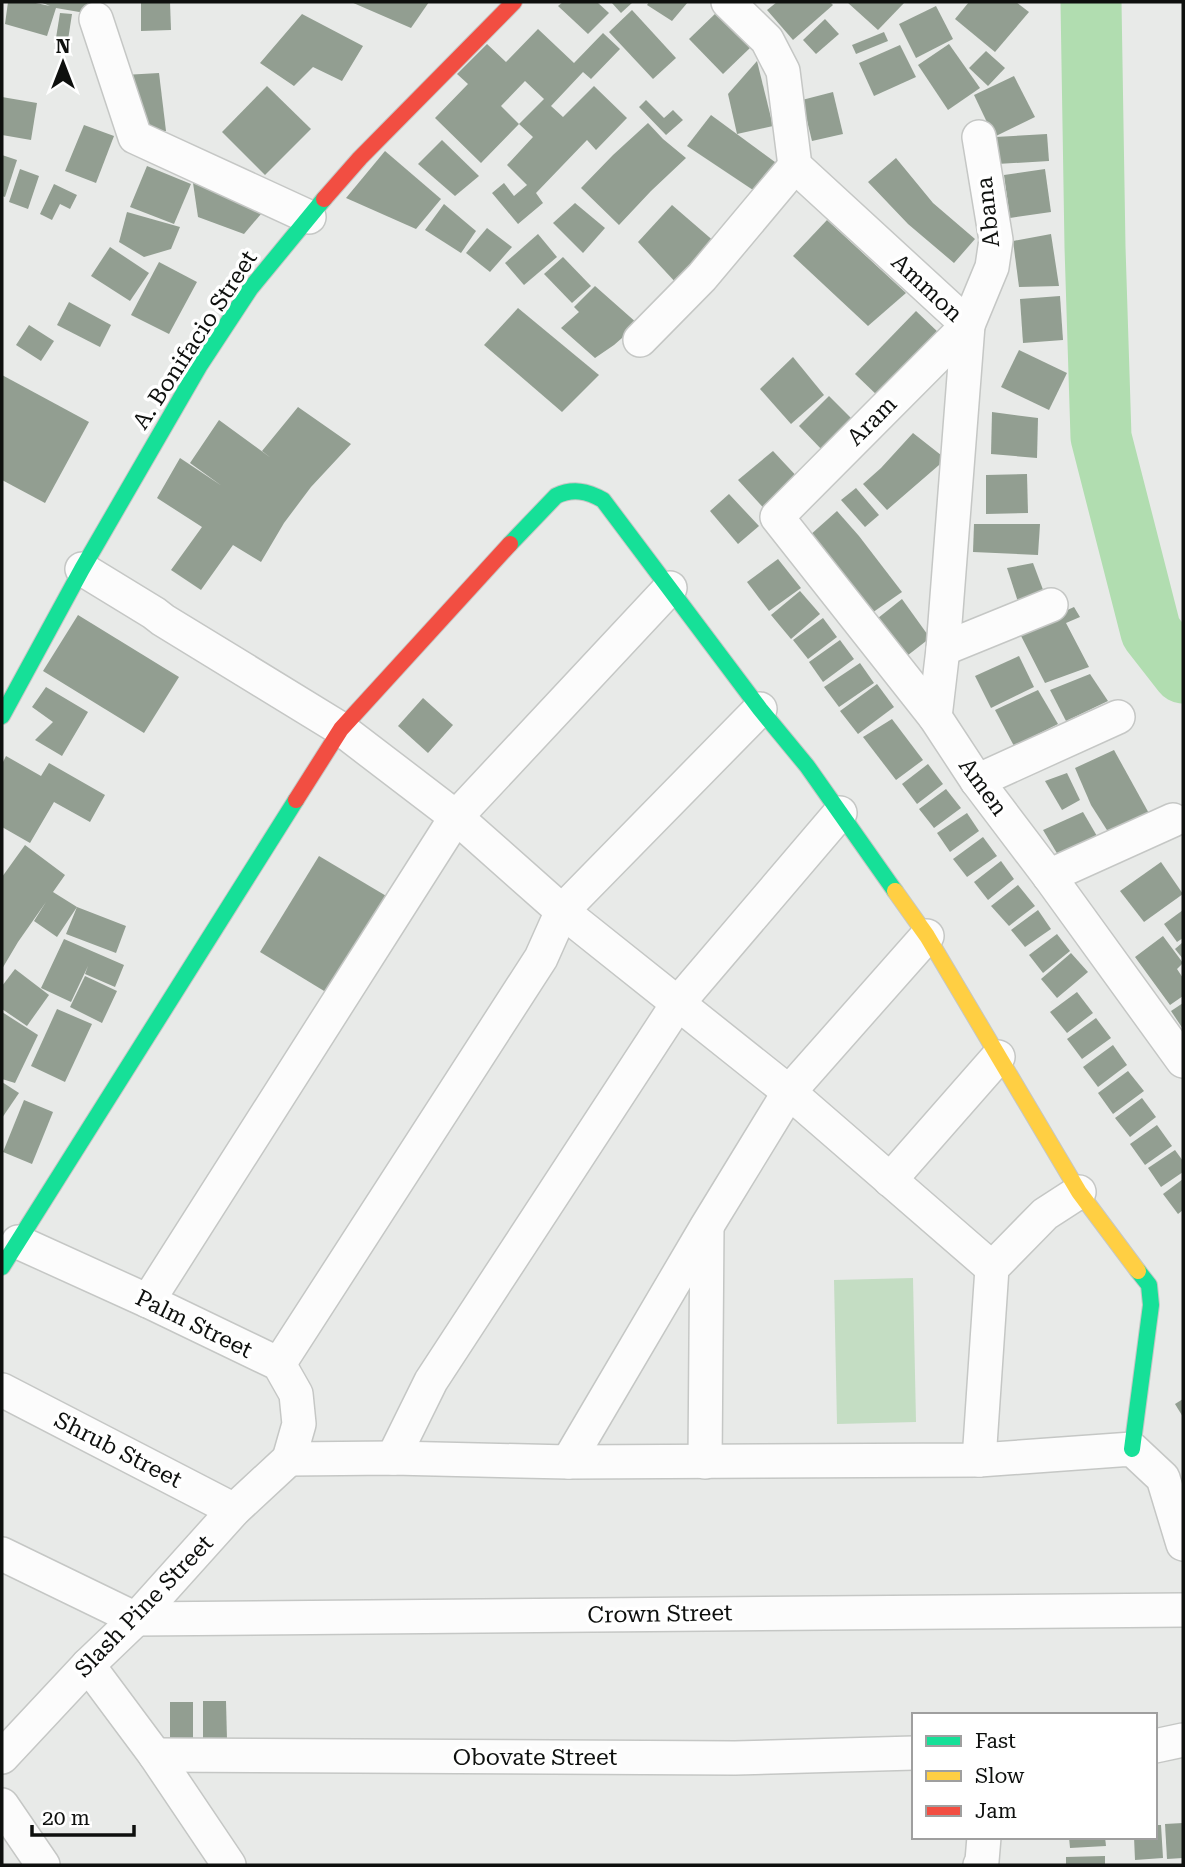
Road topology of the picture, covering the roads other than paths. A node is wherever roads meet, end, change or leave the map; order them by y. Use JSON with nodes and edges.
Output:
{"nodes":[{"id":1,"x":514,"y":2,"type":"edge"},
{"id":2,"x":728,"y":2,"type":"edge"},
{"id":3,"x":96,"y":19,"type":"dead end"},
{"id":4,"x":979,"y":137,"type":"dead end"},
{"id":5,"x":795,"y":166,"type":"junction"},
{"id":6,"x":309,"y":216,"type":"junction"},
{"id":7,"x":968,"y":325,"type":"junction"},
{"id":8,"x":640,"y":340,"type":"dead end"},
{"id":9,"x":777,"y":517,"type":"joint"},
{"id":10,"x":82,"y":569,"type":"junction"},
{"id":11,"x":670,"y":588,"type":"junction"},
{"id":12,"x":1051,"y":605,"type":"dead end"},
{"id":13,"x":943,"y":649,"type":"junction"},
{"id":14,"x":760,"y":709,"type":"junction"},
{"id":15,"x":2,"y":716,"type":"edge"},
{"id":16,"x":935,"y":717,"type":"junction"},
{"id":17,"x":1118,"y":717,"type":"dead end"},
{"id":18,"x":341,"y":729,"type":"junction"},
{"id":19,"x":977,"y":782,"type":"junction"},
{"id":20,"x":840,"y":813,"type":"junction"},
{"id":21,"x":456,"y":817,"type":"junction"},
{"id":22,"x":1173,"y":820,"type":"dead end"},
{"id":23,"x":1049,"y":876,"type":"junction"},
{"id":24,"x":562,"y":911,"type":"junction"},
{"id":25,"x":926,"y":936,"type":"junction"},
{"id":26,"x":678,"y":1003,"type":"junction"},
{"id":27,"x":998,"y":1057,"type":"junction"},
{"id":28,"x":1183,"y":1061,"type":"edge"},
{"id":29,"x":789,"y":1092,"type":"junction"},
{"id":30,"x":890,"y":1180,"type":"junction"},
{"id":31,"x":1079,"y":1192,"type":"junction"},
{"id":32,"x":707,"y":1226,"type":"junction"},
{"id":33,"x":10,"y":1255,"type":"edge"},
{"id":34,"x":992,"y":1268,"type":"junction"},
{"id":35,"x":148,"y":1301,"type":"junction"},
{"id":36,"x":279,"y":1364,"type":"junction"},
{"id":37,"x":2,"y":1390,"type":"edge"},
{"id":38,"x":1132,"y":1450,"type":"junction"},
{"id":39,"x":393,"y":1458,"type":"junction"},
{"id":40,"x":289,"y":1459,"type":"junction"},
{"id":41,"x":979,"y":1460,"type":"junction"},
{"id":42,"x":568,"y":1462,"type":"junction"},
{"id":43,"x":705,"y":1462,"type":"junction"},
{"id":44,"x":234,"y":1510,"type":"junction"},
{"id":45,"x":1183,"y":1544,"type":"edge"},
{"id":46,"x":2,"y":1554,"type":"edge"},
{"id":47,"x":1183,"y":1609,"type":"edge"},
{"id":48,"x":136,"y":1619,"type":"junction"},
{"id":49,"x":88,"y":1665,"type":"junction"},
{"id":50,"x":14,"y":1725,"type":"edge"},
{"id":51,"x":1183,"y":1740,"type":"edge"},
{"id":52,"x":1157,"y":1746,"type":"edge"},
{"id":53,"x":912,"y":1753,"type":"edge"},
{"id":54,"x":155,"y":1755,"type":"junction"},
{"id":55,"x":2,"y":1757,"type":"edge"},
{"id":56,"x":2,"y":1805,"type":"edge"},
{"id":57,"x":985,"y":1839,"type":"edge"},
{"id":58,"x":43,"y":1865,"type":"edge"},
{"id":59,"x":229,"y":1865,"type":"edge"},
{"id":60,"x":979,"y":1865,"type":"edge"}],
"edges":[{"from":1,"to":6,"type":"street","name":"A. Bonifacio Street"},
{"from":2,"to":5,"type":"street"},
{"from":3,"to":6,"type":"street"},
{"from":4,"to":7,"type":"street","name":"Abana"},
{"from":5,"to":7,"type":"street","name":"Ammon"},
{"from":5,"to":8,"type":"street"},
{"from":6,"to":10,"type":"street","name":"A. Bonifacio Street"},
{"from":7,"to":9,"type":"street","name":"Aram"},
{"from":7,"to":13,"type":"street","name":"Ammon"},
{"from":9,"to":16,"type":"street","name":"Amen"},
{"from":10,"to":15,"type":"street","name":"A. Bonifacio Street"},
{"from":10,"to":18,"type":"street"},
{"from":11,"to":14,"type":"street"},
{"from":11,"to":18,"type":"street"},
{"from":11,"to":21,"type":"street"},
{"from":12,"to":13,"type":"street"},
{"from":13,"to":16,"type":"street","name":"Ammon"},
{"from":14,"to":20,"type":"street"},
{"from":14,"to":24,"type":"street"},
{"from":16,"to":19,"type":"street","name":"Amen"},
{"from":17,"to":19,"type":"street"},
{"from":18,"to":21,"type":"street"},
{"from":18,"to":33,"type":"street"},
{"from":19,"to":23,"type":"street","name":"Amen"},
{"from":20,"to":25,"type":"street"},
{"from":20,"to":26,"type":"street"},
{"from":21,"to":24,"type":"street"},
{"from":21,"to":35,"type":"street"},
{"from":22,"to":23,"type":"street"},
{"from":23,"to":28,"type":"street","name":"Amen"},
{"from":24,"to":26,"type":"street"},
{"from":24,"to":36,"type":"street"},
{"from":25,"to":27,"type":"street"},
{"from":25,"to":29,"type":"street"},
{"from":26,"to":29,"type":"street"},
{"from":26,"to":39,"type":"street"},
{"from":27,"to":30,"type":"street"},
{"from":27,"to":31,"type":"street"},
{"from":29,"to":30,"type":"street"},
{"from":29,"to":32,"type":"street"},
{"from":30,"to":34,"type":"street"},
{"from":31,"to":34,"type":"street"},
{"from":31,"to":38,"type":"street"},
{"from":32,"to":42,"type":"street"},
{"from":32,"to":43,"type":"street"},
{"from":33,"to":35,"type":"street","name":"Palm Street"},
{"from":34,"to":41,"type":"street"},
{"from":35,"to":36,"type":"street","name":"Palm Street"},
{"from":36,"to":40,"type":"street","name":"Palm Street"},
{"from":37,"to":44,"type":"street","name":"Shrub Street"},
{"from":38,"to":41,"type":"street"},
{"from":38,"to":45,"type":"street"},
{"from":39,"to":40,"type":"street"},
{"from":39,"to":42,"type":"street"},
{"from":40,"to":44,"type":"street","name":"Slash Pine Street"},
{"from":41,"to":43,"type":"street"},
{"from":42,"to":43,"type":"street"},
{"from":44,"to":48,"type":"street","name":"Slash Pine Street"},
{"from":46,"to":48,"type":"street"},
{"from":47,"to":48,"type":"street","name":"Crown Street"},
{"from":48,"to":49,"type":"street","name":"Slash Pine Street"},
{"from":49,"to":50,"type":"street","name":"Slash Pine Street"},
{"from":49,"to":54,"type":"street"},
{"from":50,"to":55,"type":"street","name":"Slash Pine Street"},
{"from":51,"to":52,"type":"street"},
{"from":53,"to":54,"type":"street","name":"Obovate Street"},
{"from":54,"to":59,"type":"street"},
{"from":56,"to":58,"type":"street"},
{"from":57,"to":60,"type":"street"}]}
